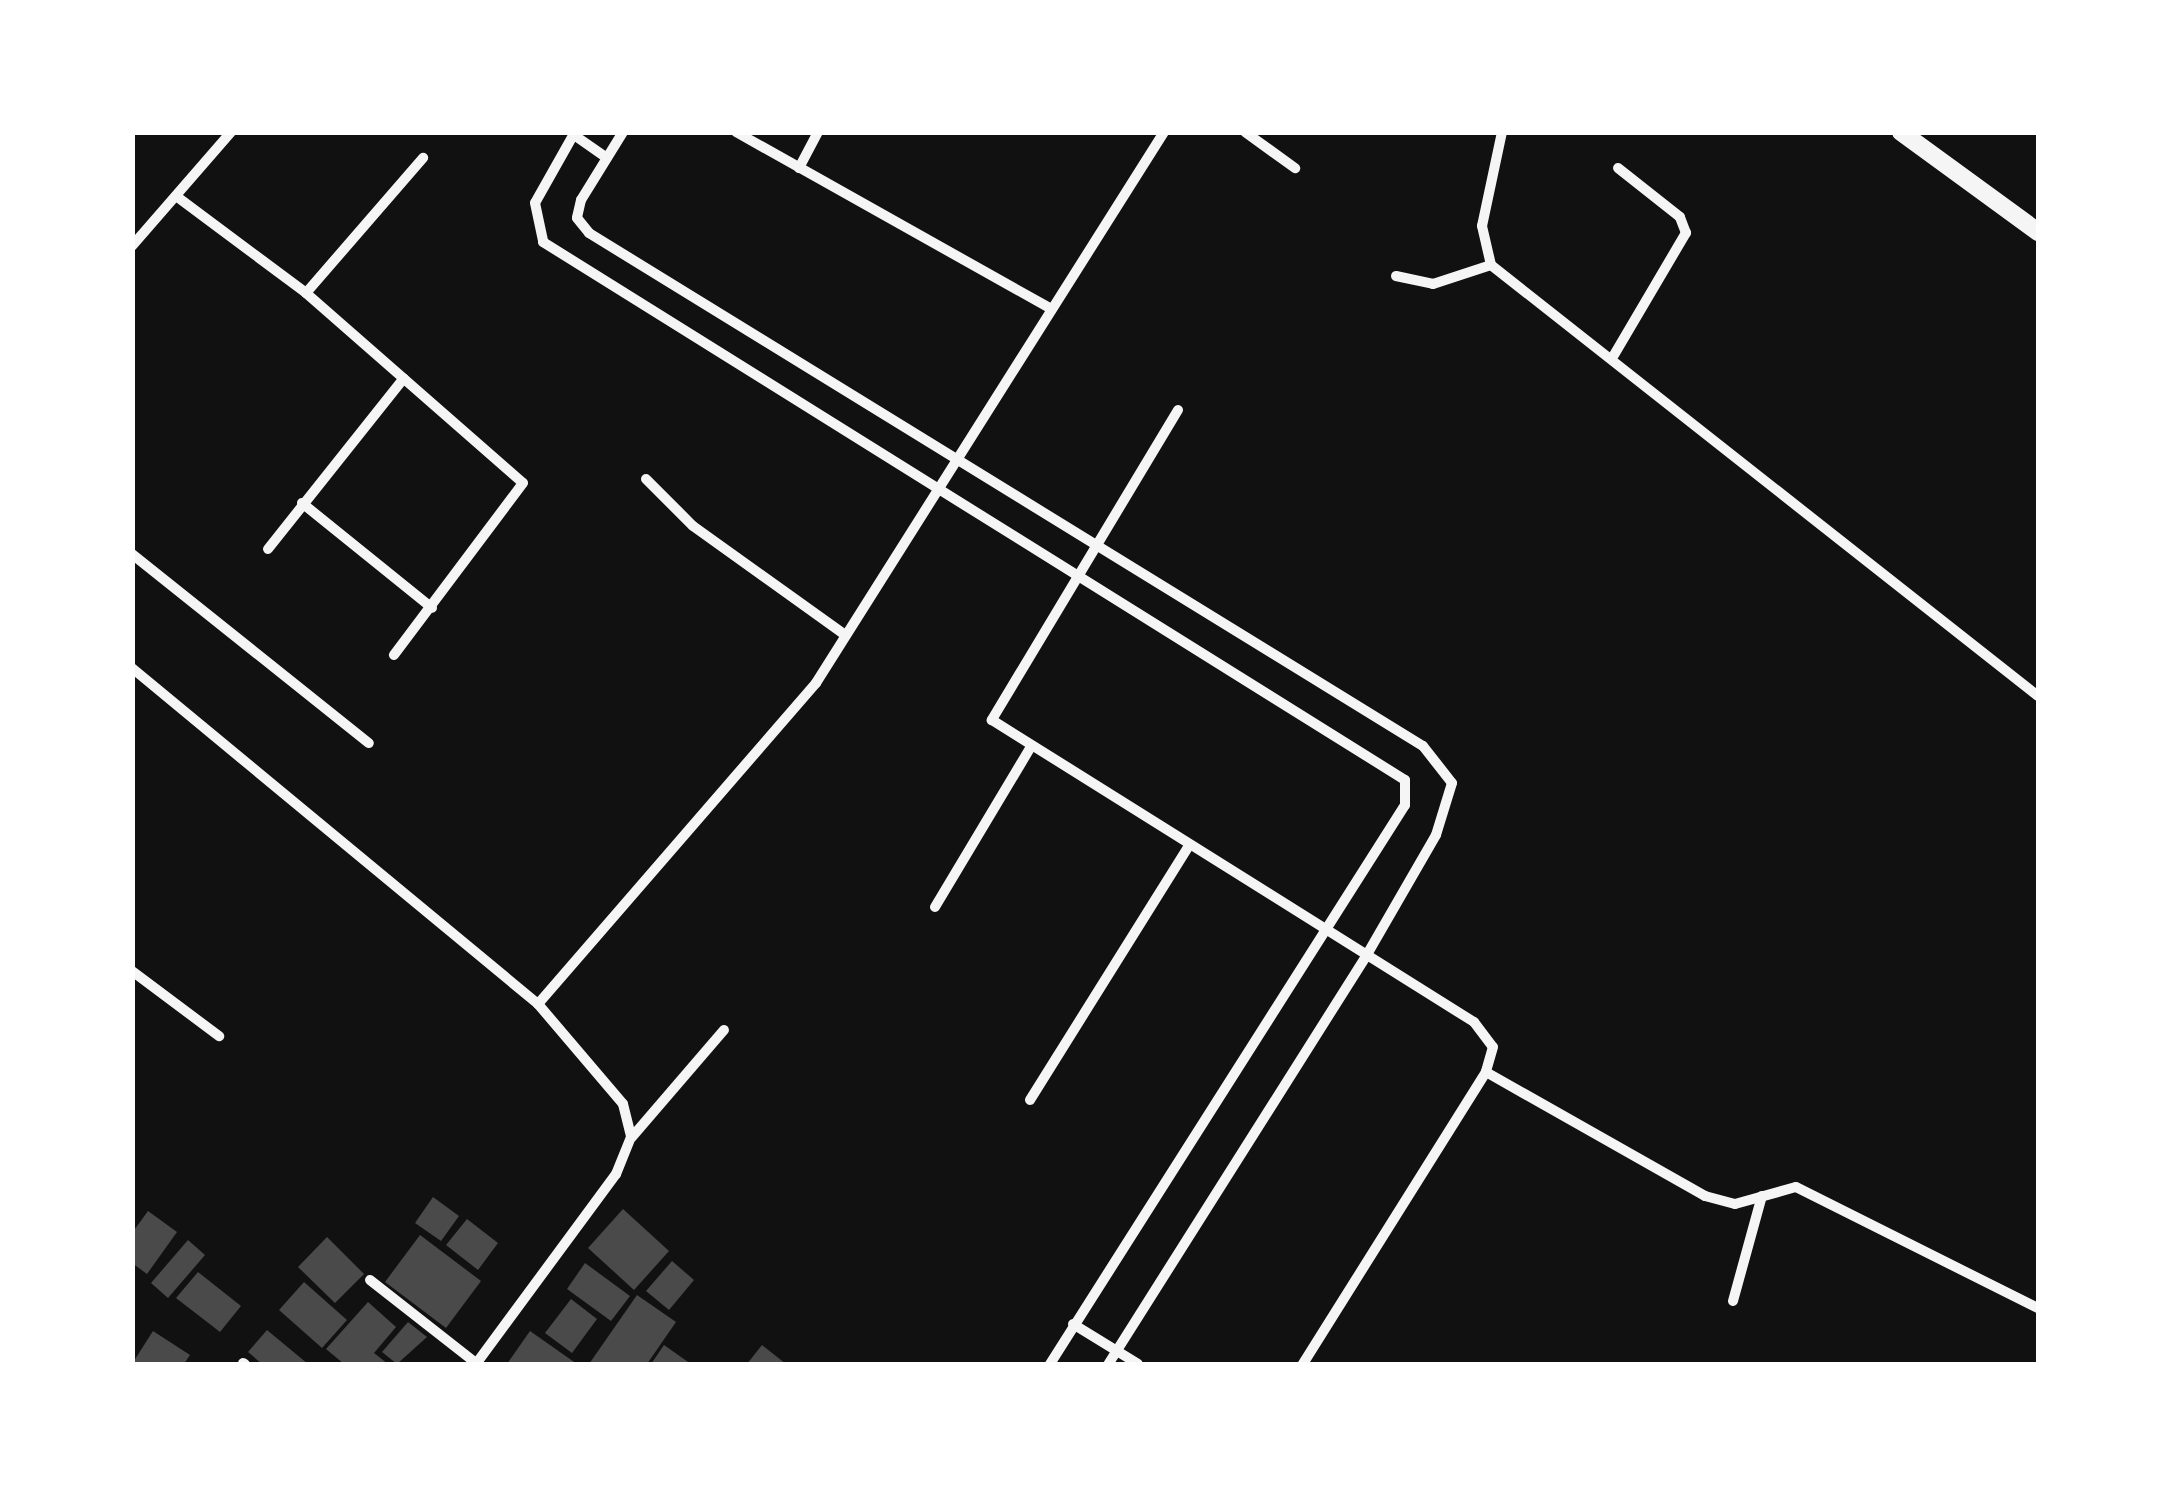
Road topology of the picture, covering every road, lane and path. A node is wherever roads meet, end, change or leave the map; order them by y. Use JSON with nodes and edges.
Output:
{"nodes":[{"id":1,"x":231,"y":132,"type":"edge"},
{"id":2,"x":623,"y":132,"type":"edge"},
{"id":3,"x":736,"y":132,"type":"edge"},
{"id":4,"x":818,"y":132,"type":"edge"},
{"id":5,"x":1164,"y":132,"type":"edge"},
{"id":6,"x":1245,"y":132,"type":"edge"},
{"id":7,"x":1502,"y":132,"type":"edge"},
{"id":8,"x":1901,"y":132,"type":"edge"},
{"id":9,"x":575,"y":134,"type":"edge"},
{"id":10,"x":423,"y":158,"type":"dead end"},
{"id":11,"x":607,"y":158,"type":"junction"},
{"id":12,"x":798,"y":168,"type":"junction"},
{"id":13,"x":1295,"y":168,"type":"dead end"},
{"id":14,"x":1618,"y":168,"type":"dead end"},
{"id":15,"x":176,"y":196,"type":"junction"},
{"id":16,"x":2038,"y":232,"type":"edge"},
{"id":17,"x":132,"y":246,"type":"edge"},
{"id":18,"x":1491,"y":265,"type":"junction"},
{"id":19,"x":1396,"y":276,"type":"dead end"},
{"id":20,"x":306,"y":293,"type":"junction"},
{"id":21,"x":1049,"y":308,"type":"junction"},
{"id":22,"x":1614,"y":355,"type":"junction"},
{"id":23,"x":404,"y":378,"type":"junction"},
{"id":24,"x":1178,"y":410,"type":"dead end"},
{"id":25,"x":950,"y":461,"type":"junction"},
{"id":26,"x":646,"y":479,"type":"dead end"},
{"id":27,"x":932,"y":488,"type":"junction"},
{"id":28,"x":302,"y":503,"type":"junction"},
{"id":29,"x":1094,"y":547,"type":"junction"},
{"id":30,"x":268,"y":549,"type":"dead end"},
{"id":31,"x":132,"y":554,"type":"edge"},
{"id":32,"x":1076,"y":578,"type":"junction"},
{"id":33,"x":432,"y":608,"type":"junction"},
{"id":34,"x":845,"y":636,"type":"junction"},
{"id":35,"x":394,"y":655,"type":"dead end"},
{"id":36,"x":132,"y":668,"type":"edge"},
{"id":37,"x":2038,"y":696,"type":"edge"},
{"id":38,"x":370,"y":743,"type":"dead end"},
{"id":39,"x":1030,"y":748,"type":"junction"},
{"id":40,"x":1188,"y":847,"type":"junction"},
{"id":41,"x":935,"y":907,"type":"dead end"},
{"id":42,"x":1325,"y":934,"type":"junction"},
{"id":43,"x":1365,"y":958,"type":"junction"},
{"id":44,"x":132,"y":971,"type":"edge"},
{"id":45,"x":538,"y":1004,"type":"junction"},
{"id":46,"x":724,"y":1030,"type":"dead end"},
{"id":47,"x":219,"y":1036,"type":"dead end"},
{"id":48,"x":1486,"y":1072,"type":"junction"},
{"id":49,"x":1030,"y":1100,"type":"dead end"},
{"id":50,"x":631,"y":1138,"type":"junction"},
{"id":51,"x":1762,"y":1196,"type":"junction"},
{"id":52,"x":370,"y":1280,"type":"dead end"},
{"id":53,"x":1734,"y":1301,"type":"dead end"},
{"id":54,"x":2038,"y":1308,"type":"edge"},
{"id":55,"x":1073,"y":1324,"type":"junction"},
{"id":56,"x":1116,"y":1351,"type":"junction"},
{"id":57,"x":477,"y":1364,"type":"edge"},
{"id":58,"x":1050,"y":1364,"type":"edge"},
{"id":59,"x":1108,"y":1364,"type":"edge"},
{"id":60,"x":1138,"y":1364,"type":"edge"},
{"id":61,"x":1303,"y":1364,"type":"edge"}],
"edges":[{"from":1,"to":15,"type":"street"},
{"from":2,"to":11,"type":"street"},
{"from":3,"to":12,"type":"street"},
{"from":4,"to":12,"type":"street"},
{"from":5,"to":21,"type":"street"},
{"from":6,"to":13,"type":"street"},
{"from":7,"to":18,"type":"street"},
{"from":8,"to":16,"type":"street"},
{"from":9,"to":11,"type":"street"},
{"from":9,"to":27,"type":"street"},
{"from":10,"to":20,"type":"street"},
{"from":11,"to":25,"type":"street"},
{"from":12,"to":21,"type":"street"},
{"from":14,"to":22,"type":"street"},
{"from":15,"to":17,"type":"street"},
{"from":15,"to":20,"type":"street"},
{"from":18,"to":19,"type":"street"},
{"from":18,"to":22,"type":"street"},
{"from":20,"to":23,"type":"street"},
{"from":21,"to":25,"type":"street"},
{"from":22,"to":37,"type":"street"},
{"from":23,"to":28,"type":"street"},
{"from":23,"to":33,"type":"street"},
{"from":24,"to":29,"type":"street"},
{"from":25,"to":27,"type":"street"},
{"from":25,"to":29,"type":"street"},
{"from":26,"to":34,"type":"street"},
{"from":27,"to":32,"type":"street"},
{"from":27,"to":34,"type":"street"},
{"from":28,"to":30,"type":"street"},
{"from":28,"to":33,"type":"street"},
{"from":29,"to":32,"type":"street"},
{"from":29,"to":43,"type":"street"},
{"from":31,"to":38,"type":"street"},
{"from":32,"to":39,"type":"street"},
{"from":32,"to":42,"type":"street"},
{"from":33,"to":35,"type":"street"},
{"from":34,"to":45,"type":"street"},
{"from":36,"to":45,"type":"street"},
{"from":39,"to":40,"type":"street"},
{"from":39,"to":41,"type":"street"},
{"from":40,"to":42,"type":"street"},
{"from":40,"to":49,"type":"street"},
{"from":42,"to":43,"type":"street"},
{"from":42,"to":55,"type":"street"},
{"from":43,"to":48,"type":"street"},
{"from":43,"to":56,"type":"street"},
{"from":44,"to":47,"type":"street"},
{"from":45,"to":50,"type":"street"},
{"from":46,"to":50,"type":"street"},
{"from":48,"to":51,"type":"street"},
{"from":48,"to":61,"type":"street"},
{"from":50,"to":57,"type":"street"},
{"from":51,"to":53,"type":"street"},
{"from":51,"to":54,"type":"street"},
{"from":52,"to":57,"type":"street"},
{"from":55,"to":56,"type":"street"},
{"from":55,"to":58,"type":"street"},
{"from":56,"to":59,"type":"street"},
{"from":56,"to":60,"type":"street"}]}
